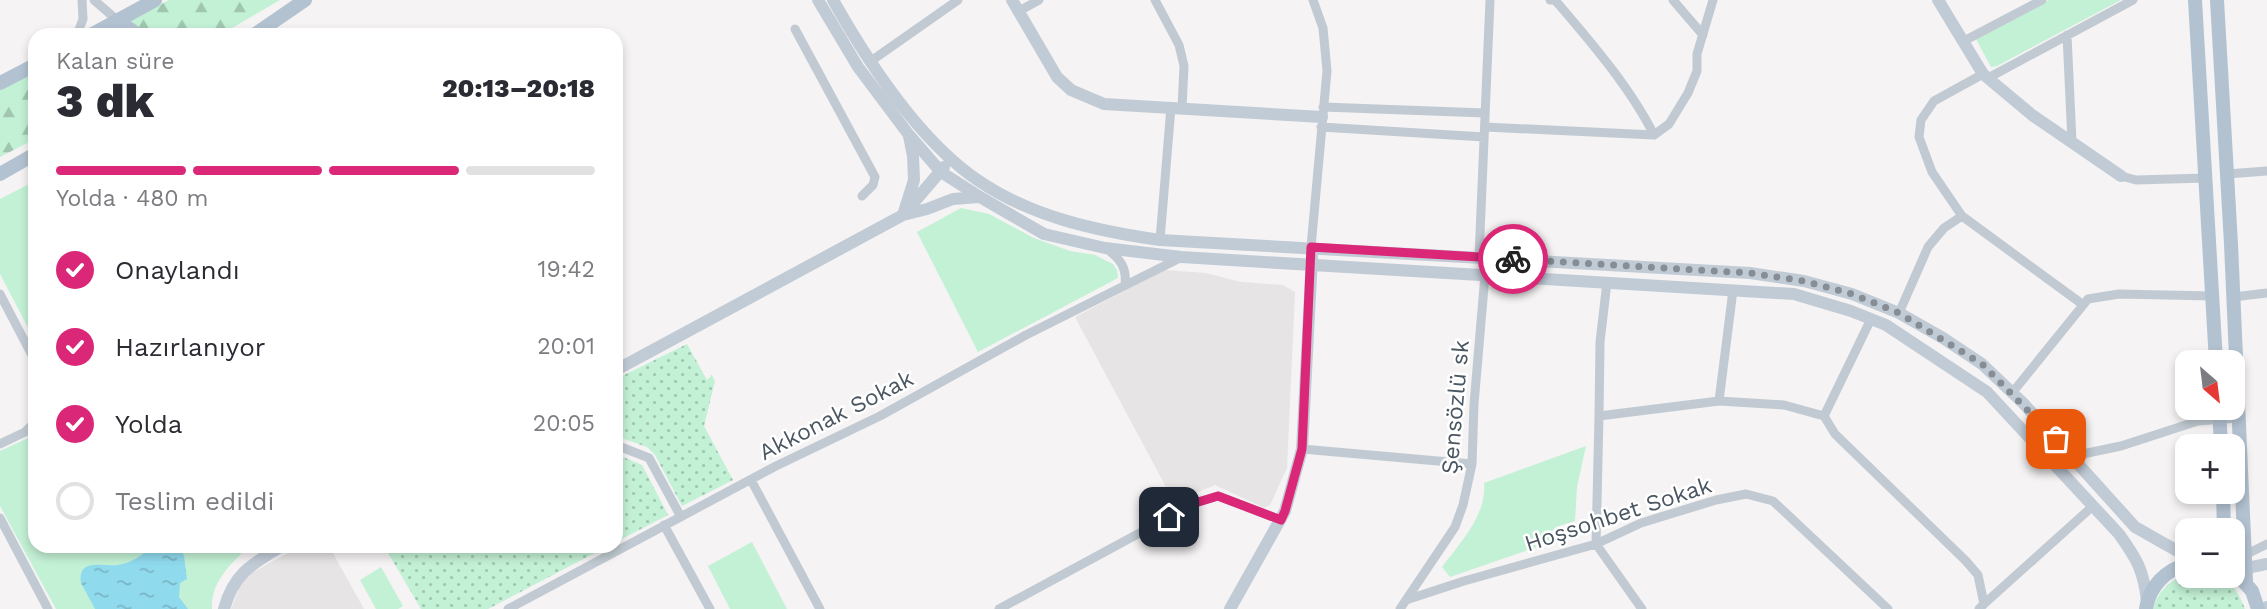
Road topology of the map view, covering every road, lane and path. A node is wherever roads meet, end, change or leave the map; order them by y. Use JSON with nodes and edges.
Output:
{"nodes":[{"id":1,"x":82,"y":0,"type":"edge"},
{"id":2,"x":94,"y":0,"type":"edge"},
{"id":3,"x":155,"y":0,"type":"edge"},
{"id":4,"x":305,"y":0,"type":"edge"},
{"id":5,"x":818,"y":0,"type":"edge"},
{"id":6,"x":833,"y":0,"type":"edge"},
{"id":7,"x":958,"y":0,"type":"edge"},
{"id":8,"x":1039,"y":0,"type":"edge"},
{"id":9,"x":1155,"y":0,"type":"edge"},
{"id":10,"x":1313,"y":0,"type":"edge"},
{"id":11,"x":1490,"y":0,"type":"edge"},
{"id":12,"x":1550,"y":0,"type":"edge"},
{"id":13,"x":1673,"y":0,"type":"edge"},
{"id":14,"x":1713,"y":0,"type":"edge"},
{"id":15,"x":1938,"y":0,"type":"edge"},
{"id":16,"x":2042,"y":0,"type":"edge"},
{"id":17,"x":2133,"y":0,"type":"edge"},
{"id":18,"x":2195,"y":0,"type":"edge"},
{"id":19,"x":2217,"y":0,"type":"edge"},
{"id":20,"x":1015,"y":6,"type":"edge"},
{"id":21,"x":117,"y":20,"type":"junction"},
{"id":22,"x":80,"y":28,"type":"edge"},
{"id":23,"x":103,"y":28,"type":"edge"},
{"id":24,"x":128,"y":28,"type":"edge"},
{"id":25,"x":264,"y":28,"type":"edge"},
{"id":26,"x":795,"y":29,"type":"dead end"},
{"id":27,"x":1703,"y":35,"type":"junction"},
{"id":28,"x":2067,"y":35,"type":"junction"},
{"id":29,"x":1962,"y":42,"type":"junction"},
{"id":30,"x":871,"y":61,"type":"junction"},
{"id":31,"x":28,"y":69,"type":"edge"},
{"id":32,"x":1985,"y":76,"type":"junction"},
{"id":33,"x":0,"y":83,"type":"edge"},
{"id":34,"x":1176,"y":108,"type":"junction"},
{"id":35,"x":1485,"y":113,"type":"junction"},
{"id":36,"x":1322,"y":117,"type":"junction"},
{"id":37,"x":1485,"y":132,"type":"junction"},
{"id":38,"x":909,"y":135,"type":"junction"},
{"id":39,"x":1654,"y":135,"type":"junction"},
{"id":40,"x":2072,"y":142,"type":"junction"},
{"id":41,"x":28,"y":158,"type":"edge"},
{"id":42,"x":951,"y":159,"type":"junction"},
{"id":43,"x":2267,"y":171,"type":"edge"},
{"id":44,"x":941,"y":172,"type":"junction"},
{"id":45,"x":0,"y":174,"type":"edge"},
{"id":46,"x":2227,"y":174,"type":"junction"},
{"id":47,"x":2121,"y":176,"type":"joint"},
{"id":48,"x":2206,"y":178,"type":"junction"},
{"id":49,"x":862,"y":196,"type":"dead end"},
{"id":50,"x":980,"y":197,"type":"junction"},
{"id":51,"x":904,"y":215,"type":"junction"},
{"id":52,"x":1962,"y":216,"type":"junction"},
{"id":53,"x":1160,"y":240,"type":"junction"},
{"id":54,"x":1311,"y":247,"type":"junction"},
{"id":55,"x":1105,"y":248,"type":"junction"},
{"id":56,"x":1181,"y":257,"type":"junction"},
{"id":57,"x":1479,"y":257,"type":"junction"},
{"id":58,"x":1312,"y":265,"type":"junction"},
{"id":59,"x":1486,"y":275,"type":"junction"},
{"id":60,"x":1607,"y":282,"type":"junction"},
{"id":61,"x":1125,"y":285,"type":"junction"},
{"id":62,"x":1732,"y":290,"type":"junction"},
{"id":63,"x":2267,"y":293,"type":"edge"},
{"id":64,"x":0,"y":295,"type":"edge"},
{"id":65,"x":2213,"y":296,"type":"junction"},
{"id":66,"x":2233,"y":298,"type":"junction"},
{"id":67,"x":2082,"y":304,"type":"junction"},
{"id":68,"x":1899,"y":313,"type":"junction"},
{"id":69,"x":1871,"y":319,"type":"junction"},
{"id":70,"x":28,"y":348,"type":"edge"},
{"id":71,"x":2215,"y":350,"type":"edge"},
{"id":72,"x":2235,"y":350,"type":"edge"},
{"id":73,"x":623,"y":366,"type":"edge"},
{"id":74,"x":2012,"y":393,"type":"junction"},
{"id":75,"x":1719,"y":401,"type":"junction"},
{"id":76,"x":1599,"y":416,"type":"junction"},
{"id":77,"x":1824,"y":416,"type":"junction"},
{"id":78,"x":2201,"y":420,"type":"edge"},
{"id":79,"x":2238,"y":420,"type":"edge"},
{"id":80,"x":28,"y":429,"type":"edge"},
{"id":81,"x":0,"y":444,"type":"edge"},
{"id":82,"x":623,"y":448,"type":"edge"},
{"id":83,"x":1302,"y":449,"type":"junction"},
{"id":84,"x":2073,"y":456,"type":"junction"},
{"id":85,"x":1472,"y":464,"type":"junction"},
{"id":86,"x":751,"y":480,"type":"junction"},
{"id":87,"x":2093,"y":506,"type":"junction"},
{"id":88,"x":681,"y":517,"type":"junction"},
{"id":89,"x":2243,"y":517,"type":"edge"},
{"id":90,"x":0,"y":518,"type":"edge"},
{"id":91,"x":1281,"y":520,"type":"junction"},
{"id":92,"x":664,"y":526,"type":"junction"},
{"id":93,"x":1596,"y":544,"type":"junction"},
{"id":94,"x":2267,"y":544,"type":"edge"},
{"id":95,"x":623,"y":548,"type":"edge"},
{"id":96,"x":2175,"y":550,"type":"edge"},
{"id":97,"x":264,"y":553,"type":"edge"},
{"id":98,"x":613,"y":553,"type":"edge"},
{"id":99,"x":2267,"y":564,"type":"edge"},
{"id":100,"x":2245,"y":566,"type":"edge"},
{"id":101,"x":2245,"y":569,"type":"edge"},
{"id":102,"x":2175,"y":570,"type":"edge"},
{"id":103,"x":2245,"y":579,"type":"edge"},
{"id":104,"x":1403,"y":605,"type":"edge"},
{"id":105,"x":2146,"y":605,"type":"edge"},
{"id":106,"x":1982,"y":607,"type":"edge"},
{"id":107,"x":48,"y":609,"type":"edge"},
{"id":108,"x":224,"y":609,"type":"edge"},
{"id":109,"x":508,"y":609,"type":"edge"},
{"id":110,"x":710,"y":609,"type":"edge"},
{"id":111,"x":820,"y":609,"type":"edge"},
{"id":112,"x":999,"y":609,"type":"edge"},
{"id":113,"x":1230,"y":609,"type":"edge"},
{"id":114,"x":1642,"y":609,"type":"edge"},
{"id":115,"x":1888,"y":609,"type":"edge"},
{"id":116,"x":2258,"y":609,"type":"edge"}],
"edges":[{"from":1,"to":22,"type":"street"},
{"from":2,"to":21,"type":"street"},
{"from":3,"to":21,"type":"main road"},
{"from":4,"to":25,"type":"main road"},
{"from":5,"to":38,"type":"main road"},
{"from":6,"to":30,"type":"main road"},
{"from":7,"to":30,"type":"street"},
{"from":8,"to":20,"type":"street"},
{"from":9,"to":34,"type":"street"},
{"from":10,"to":36,"type":"street"},
{"from":11,"to":35,"type":"street"},
{"from":12,"to":39,"type":"street"},
{"from":13,"to":27,"type":"street"},
{"from":14,"to":27,"type":"street"},
{"from":15,"to":29,"type":"main road"},
{"from":16,"to":29,"type":"street"},
{"from":17,"to":28,"type":"street"},
{"from":18,"to":48,"type":"main road"},
{"from":19,"to":46,"type":"main road"},
{"from":20,"to":34,"type":"main road"},
{"from":21,"to":23,"type":"main road"},
{"from":21,"to":24,"type":"main road"},
{"from":26,"to":49,"type":"street"},
{"from":27,"to":39,"type":"street"},
{"from":28,"to":32,"type":"street"},
{"from":28,"to":40,"type":"street"},
{"from":29,"to":32,"type":"main road"},
{"from":30,"to":42,"type":"main road"},
{"from":31,"to":33,"type":"main road"},
{"from":32,"to":40,"type":"main road"},
{"from":32,"to":52,"type":"street"},
{"from":34,"to":36,"type":"main road"},
{"from":34,"to":53,"type":"street"},
{"from":35,"to":36,"type":"street"},
{"from":35,"to":37,"type":"street"},
{"from":36,"to":37,"type":"street"},
{"from":36,"to":54,"type":"street"},
{"from":37,"to":39,"type":"street"},
{"from":37,"to":57,"type":"street"},
{"from":38,"to":44,"type":"main road"},
{"from":38,"to":51,"type":"main road"},
{"from":40,"to":47,"type":"main road"},
{"from":41,"to":45,"type":"main road"},
{"from":42,"to":44,"type":"main road"},
{"from":42,"to":53,"type":"main road"},
{"from":43,"to":46,"type":"street"},
{"from":44,"to":50,"type":"main road"},
{"from":44,"to":51,"type":"main road"},
{"from":46,"to":66,"type":"main road"},
{"from":47,"to":48,"type":"street"},
{"from":48,"to":65,"type":"main road"},
{"from":50,"to":51,"type":"main road"},
{"from":50,"to":55,"type":"main road"},
{"from":51,"to":73,"type":"main road"},
{"from":52,"to":67,"type":"street"},
{"from":52,"to":68,"type":"street"},
{"from":53,"to":54,"type":"main road"},
{"from":54,"to":57,"type":"main road"},
{"from":54,"to":58,"type":"main road"},
{"from":55,"to":56,"type":"main road"},
{"from":55,"to":61,"type":"street"},
{"from":56,"to":58,"type":"main road"},
{"from":56,"to":61,"type":"street","name":"Akkonak Sokak"},
{"from":57,"to":68,"type":"main road"},
{"from":58,"to":59,"type":"main road"},
{"from":58,"to":83,"type":"main road"},
{"from":59,"to":60,"type":"main road"},
{"from":59,"to":85,"type":"street","name":"Şensözlü sk"},
{"from":60,"to":62,"type":"main road"},
{"from":60,"to":76,"type":"street"},
{"from":61,"to":86,"type":"street","name":"Akkonak Sokak"},
{"from":62,"to":69,"type":"main road"},
{"from":62,"to":75,"type":"street"},
{"from":63,"to":66,"type":"street"},
{"from":64,"to":70,"type":"street"},
{"from":65,"to":67,"type":"street"},
{"from":65,"to":71,"type":"main road"},
{"from":66,"to":72,"type":"main road"},
{"from":67,"to":74,"type":"street"},
{"from":68,"to":74,"type":"main road"},
{"from":69,"to":77,"type":"street"},
{"from":69,"to":87,"type":"main road"},
{"from":74,"to":84,"type":"main road"},
{"from":75,"to":76,"type":"street"},
{"from":75,"to":77,"type":"street"},
{"from":76,"to":93,"type":"street"},
{"from":77,"to":106,"type":"street"},
{"from":78,"to":84,"type":"street"},
{"from":79,"to":89,"type":"main road"},
{"from":80,"to":81,"type":"street"},
{"from":82,"to":88,"type":"street"},
{"from":83,"to":85,"type":"street"},
{"from":83,"to":91,"type":"main road"},
{"from":84,"to":96,"type":"main road"},
{"from":85,"to":104,"type":"street","name":"Şensözlü sk"},
{"from":86,"to":88,"type":"street","name":"Akkonak Sokak"},
{"from":86,"to":111,"type":"street"},
{"from":87,"to":105,"type":"main road"},
{"from":87,"to":106,"type":"street"},
{"from":88,"to":92,"type":"street","name":"Akkonak Sokak"},
{"from":90,"to":107,"type":"street"},
{"from":91,"to":112,"type":"street"},
{"from":91,"to":113,"type":"main road"},
{"from":92,"to":95,"type":"street","name":"Akkonak Sokak"},
{"from":92,"to":110,"type":"street"},
{"from":93,"to":104,"type":"street","name":"Hoşsohbet Sokak"},
{"from":93,"to":114,"type":"street"},
{"from":93,"to":115,"type":"street","name":"Hoşsohbet Sokak"},
{"from":94,"to":100,"type":"street"},
{"from":97,"to":108,"type":"main road"},
{"from":98,"to":109,"type":"street","name":"Akkonak Sokak"},
{"from":99,"to":101,"type":"main road"},
{"from":102,"to":105,"type":"main road"},
{"from":103,"to":116,"type":"main road"}]}
